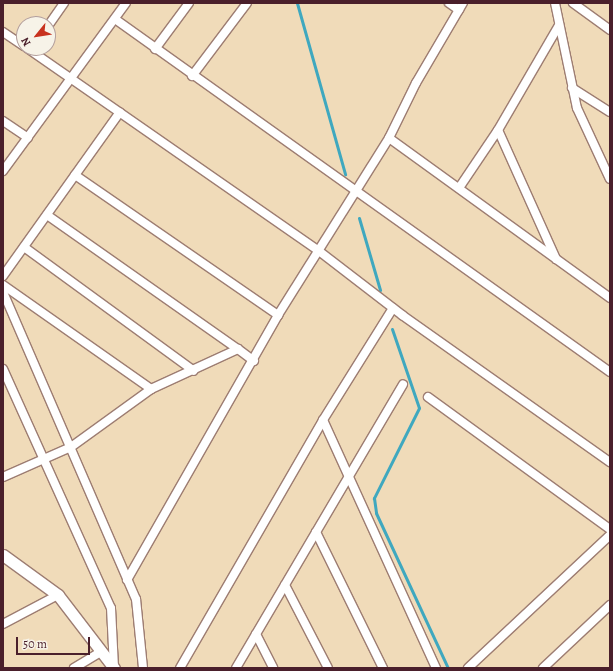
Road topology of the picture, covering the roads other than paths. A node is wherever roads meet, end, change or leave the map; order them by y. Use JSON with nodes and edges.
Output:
{"nodes":[{"id":1,"x":64,"y":3,"type":"edge"},
{"id":2,"x":126,"y":3,"type":"edge"},
{"id":3,"x":189,"y":3,"type":"edge"},
{"id":4,"x":247,"y":3,"type":"edge"},
{"id":5,"x":449,"y":3,"type":"edge"},
{"id":6,"x":555,"y":3,"type":"edge"},
{"id":7,"x":573,"y":3,"type":"edge"},
{"id":8,"x":461,"y":7,"type":"edge"},
{"id":9,"x":55,"y":16,"type":"edge"},
{"id":10,"x":115,"y":19,"type":"junction"},
{"id":11,"x":559,"y":25,"type":"junction"},
{"id":12,"x":610,"y":30,"type":"edge"},
{"id":13,"x":3,"y":32,"type":"edge"},
{"id":14,"x":16,"y":40,"type":"edge"},
{"id":15,"x":155,"y":49,"type":"junction"},
{"id":16,"x":40,"y":56,"type":"edge"},
{"id":17,"x":192,"y":76,"type":"junction"},
{"id":18,"x":72,"y":78,"type":"junction"},
{"id":19,"x":572,"y":88,"type":"junction"},
{"id":20,"x":120,"y":112,"type":"junction"},
{"id":21,"x":610,"y":112,"type":"edge"},
{"id":22,"x":3,"y":121,"type":"edge"},
{"id":23,"x":498,"y":130,"type":"junction"},
{"id":24,"x":28,"y":138,"type":"junction"},
{"id":25,"x":389,"y":138,"type":"junction"},
{"id":26,"x":599,"y":160,"type":"junction"},
{"id":27,"x":610,"y":166,"type":"edge"},
{"id":28,"x":3,"y":171,"type":"edge"},
{"id":29,"x":75,"y":175,"type":"junction"},
{"id":30,"x":610,"y":179,"type":"edge"},
{"id":31,"x":458,"y":188,"type":"junction"},
{"id":32,"x":354,"y":191,"type":"junction"},
{"id":33,"x":47,"y":215,"type":"junction"},
{"id":34,"x":24,"y":247,"type":"junction"},
{"id":35,"x":319,"y":251,"type":"junction"},
{"id":36,"x":556,"y":259,"type":"junction"},
{"id":37,"x":3,"y":276,"type":"edge"},
{"id":38,"x":3,"y":285,"type":"edge"},
{"id":39,"x":3,"y":292,"type":"edge"},
{"id":40,"x":610,"y":298,"type":"edge"},
{"id":41,"x":393,"y":308,"type":"junction"},
{"id":42,"x":278,"y":315,"type":"junction"},
{"id":43,"x":238,"y":349,"type":"junction"},
{"id":44,"x":254,"y":361,"type":"junction"},
{"id":45,"x":3,"y":369,"type":"edge"},
{"id":46,"x":194,"y":371,"type":"junction"},
{"id":47,"x":610,"y":372,"type":"edge"},
{"id":48,"x":403,"y":384,"type":"dead end"},
{"id":49,"x":151,"y":389,"type":"junction"},
{"id":50,"x":428,"y":397,"type":"dead end"},
{"id":51,"x":323,"y":420,"type":"junction"},
{"id":52,"x":71,"y":447,"type":"junction"},
{"id":53,"x":44,"y":460,"type":"junction"},
{"id":54,"x":610,"y":462,"type":"edge"},
{"id":55,"x":3,"y":477,"type":"edge"},
{"id":56,"x":348,"y":478,"type":"junction"},
{"id":57,"x":610,"y":529,"type":"edge"},
{"id":58,"x":316,"y":532,"type":"junction"},
{"id":59,"x":610,"y":535,"type":"edge"},
{"id":60,"x":3,"y":555,"type":"edge"},
{"id":61,"x":127,"y":580,"type":"junction"},
{"id":62,"x":285,"y":585,"type":"junction"},
{"id":63,"x":58,"y":596,"type":"junction"},
{"id":64,"x":610,"y":605,"type":"edge"},
{"id":65,"x":3,"y":624,"type":"edge"},
{"id":66,"x":256,"y":634,"type":"junction"},
{"id":67,"x":101,"y":652,"type":"junction"},
{"id":68,"x":74,"y":668,"type":"edge"},
{"id":69,"x":114,"y":668,"type":"edge"},
{"id":70,"x":143,"y":668,"type":"edge"},
{"id":71,"x":180,"y":668,"type":"edge"},
{"id":72,"x":236,"y":668,"type":"edge"},
{"id":73,"x":273,"y":668,"type":"edge"},
{"id":74,"x":328,"y":668,"type":"edge"},
{"id":75,"x":383,"y":668,"type":"edge"},
{"id":76,"x":436,"y":668,"type":"edge"},
{"id":77,"x":468,"y":668,"type":"edge"},
{"id":78,"x":543,"y":668,"type":"edge"}],
"edges":[{"from":1,"to":9,"type":"street"},
{"from":2,"to":10,"type":"street"},
{"from":3,"to":15,"type":"street"},
{"from":4,"to":17,"type":"street"},
{"from":5,"to":8,"type":"street"},
{"from":6,"to":11,"type":"street"},
{"from":7,"to":12,"type":"street"},
{"from":8,"to":25,"type":"street"},
{"from":10,"to":15,"type":"street"},
{"from":10,"to":18,"type":"street"},
{"from":11,"to":19,"type":"street"},
{"from":11,"to":23,"type":"street"},
{"from":13,"to":14,"type":"street"},
{"from":15,"to":17,"type":"street"},
{"from":16,"to":18,"type":"street"},
{"from":17,"to":32,"type":"street"},
{"from":18,"to":20,"type":"street"},
{"from":18,"to":24,"type":"street"},
{"from":19,"to":21,"type":"street"},
{"from":19,"to":26,"type":"street"},
{"from":20,"to":29,"type":"street"},
{"from":20,"to":35,"type":"street"},
{"from":22,"to":24,"type":"street"},
{"from":23,"to":31,"type":"street"},
{"from":23,"to":36,"type":"street"},
{"from":24,"to":28,"type":"street"},
{"from":25,"to":31,"type":"street"},
{"from":25,"to":32,"type":"street"},
{"from":26,"to":27,"type":"street"},
{"from":26,"to":30,"type":"street"},
{"from":29,"to":33,"type":"street"},
{"from":29,"to":42,"type":"street"},
{"from":31,"to":36,"type":"street"},
{"from":32,"to":35,"type":"street"},
{"from":32,"to":47,"type":"street"},
{"from":33,"to":34,"type":"street"},
{"from":33,"to":43,"type":"street"},
{"from":34,"to":37,"type":"street"},
{"from":34,"to":46,"type":"street"},
{"from":35,"to":41,"type":"street"},
{"from":35,"to":42,"type":"street"},
{"from":36,"to":40,"type":"street"},
{"from":38,"to":49,"type":"street"},
{"from":39,"to":52,"type":"street"},
{"from":41,"to":51,"type":"street"},
{"from":41,"to":54,"type":"street"},
{"from":42,"to":44,"type":"street"},
{"from":43,"to":44,"type":"street"},
{"from":43,"to":46,"type":"street"},
{"from":44,"to":61,"type":"street"},
{"from":45,"to":53,"type":"street"},
{"from":46,"to":49,"type":"street"},
{"from":48,"to":56,"type":"street"},
{"from":49,"to":52,"type":"street"},
{"from":50,"to":57,"type":"street"},
{"from":51,"to":56,"type":"street"},
{"from":51,"to":71,"type":"street"},
{"from":52,"to":53,"type":"street"},
{"from":52,"to":61,"type":"street"},
{"from":53,"to":55,"type":"street"},
{"from":53,"to":69,"type":"street"},
{"from":56,"to":58,"type":"street"},
{"from":56,"to":76,"type":"street"},
{"from":58,"to":62,"type":"street"},
{"from":58,"to":75,"type":"street"},
{"from":59,"to":77,"type":"street"},
{"from":60,"to":63,"type":"street"},
{"from":61,"to":70,"type":"street"},
{"from":62,"to":66,"type":"street"},
{"from":62,"to":74,"type":"street"},
{"from":63,"to":65,"type":"street"},
{"from":63,"to":67,"type":"street"},
{"from":64,"to":78,"type":"street"},
{"from":66,"to":72,"type":"street"},
{"from":66,"to":73,"type":"street"},
{"from":67,"to":68,"type":"street"},
{"from":67,"to":69,"type":"street"}]}
